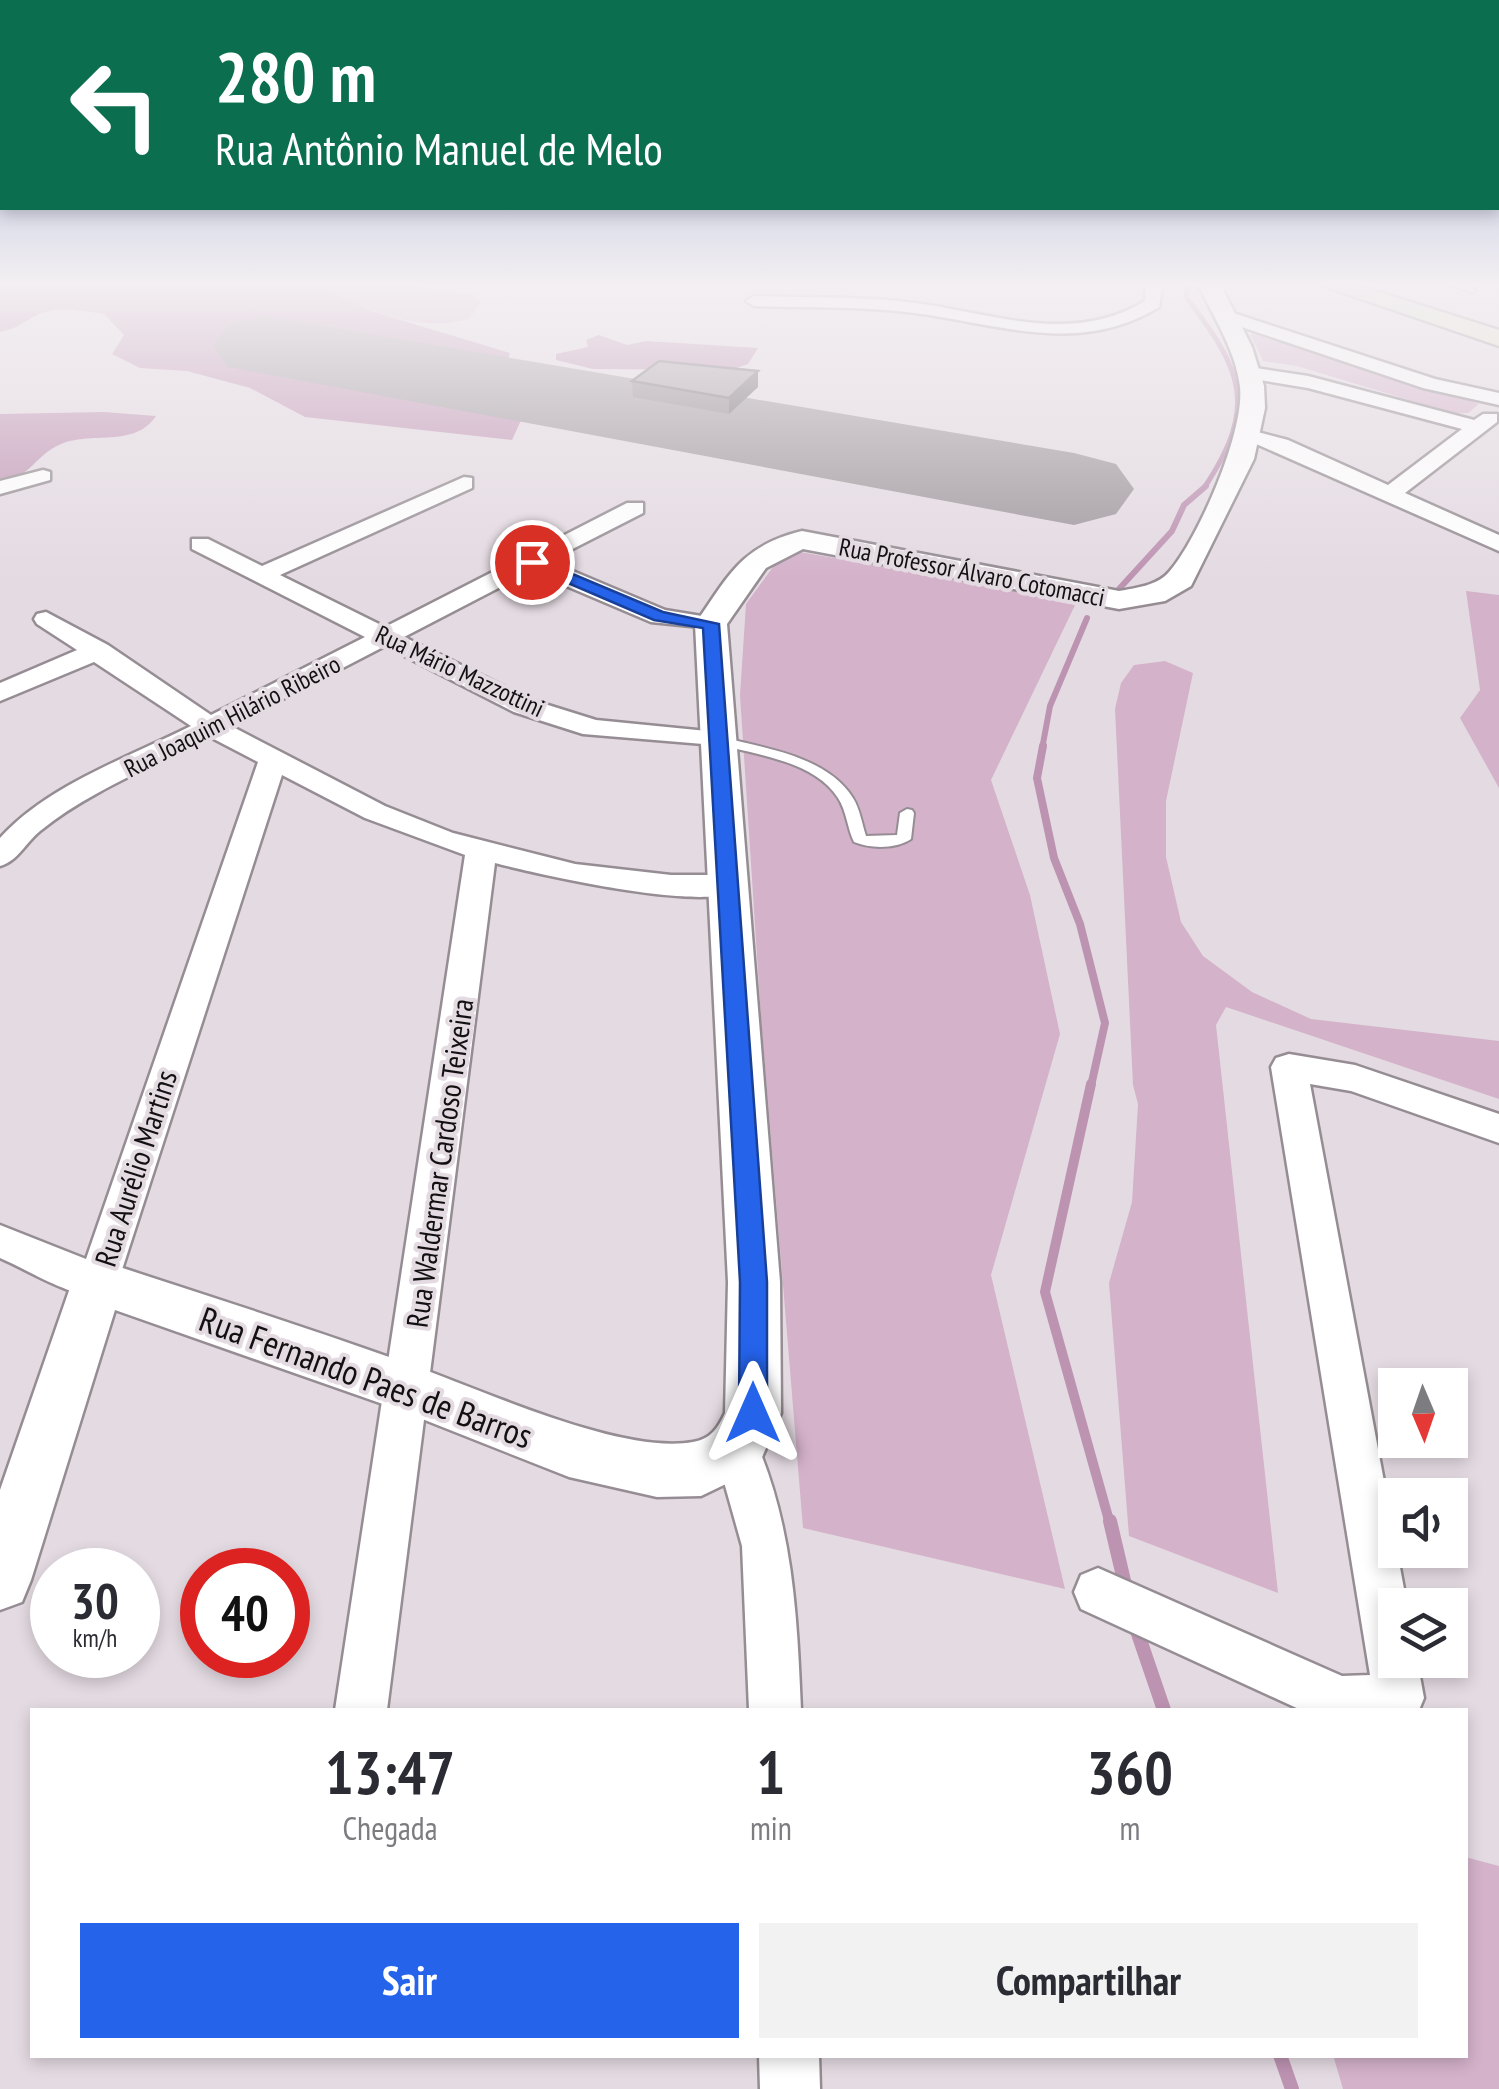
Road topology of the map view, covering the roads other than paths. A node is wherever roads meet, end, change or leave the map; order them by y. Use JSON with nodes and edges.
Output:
{"nodes":[{"id":1,"x":1251,"y":383,"type":"edge"},
{"id":2,"x":1325,"y":383,"type":"edge"},
{"id":3,"x":1428,"y":383,"type":"edge"},
{"id":4,"x":1499,"y":399,"type":"edge"},
{"id":5,"x":1499,"y":410,"type":"edge"},
{"id":6,"x":1478,"y":428,"type":"junction"},
{"id":7,"x":1246,"y":434,"type":"junction"},
{"id":8,"x":43,"y":476,"type":"dead end"},
{"id":9,"x":464,"y":484,"type":"dead end"},
{"id":10,"x":0,"y":488,"type":"edge"},
{"id":11,"x":1391,"y":493,"type":"junction"},
{"id":12,"x":635,"y":508,"type":"dead end"},
{"id":13,"x":200,"y":544,"type":"dead end"},
{"id":14,"x":1499,"y":544,"type":"edge"},
{"id":15,"x":532,"y":562,"type":"junction"},
{"id":16,"x":263,"y":574,"type":"junction"},
{"id":17,"x":46,"y":619,"type":"dead end"},
{"id":18,"x":711,"y":624,"type":"junction"},
{"id":19,"x":385,"y":637,"type":"junction"},
{"id":20,"x":99,"y":650,"type":"junction"},
{"id":21,"x":0,"y":693,"type":"edge"},
{"id":22,"x":211,"y":727,"type":"junction"},
{"id":23,"x":717,"y":740,"type":"junction"},
{"id":24,"x":274,"y":756,"type":"junction"},
{"id":25,"x":330,"y":786,"type":"junction"},
{"id":26,"x":254,"y":808,"type":"junction"},
{"id":27,"x":907,"y":813,"type":"dead end"},
{"id":28,"x":481,"y":852,"type":"junction"},
{"id":29,"x":0,"y":856,"type":"edge"},
{"id":30,"x":730,"y":885,"type":"junction"},
{"id":31,"x":1499,"y":1129,"type":"edge"},
{"id":32,"x":0,"y":1241,"type":"edge"},
{"id":33,"x":98,"y":1282,"type":"junction"},
{"id":34,"x":408,"y":1388,"type":"junction"},
{"id":35,"x":737,"y":1450,"type":"junction"},
{"id":36,"x":0,"y":1580,"type":"edge"},
{"id":37,"x":1098,"y":1592,"type":"dead end"},
{"id":38,"x":361,"y":1708,"type":"edge"},
{"id":39,"x":776,"y":1708,"type":"edge"},
{"id":40,"x":789,"y":2058,"type":"edge"},
{"id":41,"x":790,"y":2089,"type":"edge"}],
"edges":[{"from":1,"to":7,"type":"street","name":"Rua Professor Álvaro Cotomacci"},
{"from":2,"to":6,"type":"street"},
{"from":3,"to":4,"type":"street"},
{"from":5,"to":6,"type":"street"},
{"from":6,"to":11,"type":"street"},
{"from":7,"to":11,"type":"street"},
{"from":7,"to":18,"type":"street","name":"Rua Professor Álvaro Cotomacci"},
{"from":8,"to":10,"type":"street"},
{"from":9,"to":16,"type":"street"},
{"from":11,"to":14,"type":"street"},
{"from":12,"to":15,"type":"street","name":"Rua Joaquim Hilário Ribeiro"},
{"from":13,"to":16,"type":"street","name":"Rua Mário Mazzottini"},
{"from":15,"to":18,"type":"street"},
{"from":15,"to":19,"type":"street","name":"Rua Joaquim Hilário Ribeiro"},
{"from":16,"to":19,"type":"street","name":"Rua Mário Mazzottini"},
{"from":17,"to":20,"type":"street"},
{"from":18,"to":23,"type":"street"},
{"from":19,"to":22,"type":"street","name":"Rua Joaquim Hilário Ribeiro"},
{"from":19,"to":23,"type":"street","name":"Rua Mário Mazzottini"},
{"from":20,"to":21,"type":"street"},
{"from":20,"to":22,"type":"street"},
{"from":22,"to":24,"type":"street"},
{"from":22,"to":29,"type":"street","name":"Rua Joaquim Hilário Ribeiro"},
{"from":23,"to":27,"type":"lane","name":"Rua Mário Mazzottini"},
{"from":23,"to":30,"type":"street"},
{"from":24,"to":25,"type":"street"},
{"from":24,"to":26,"type":"street","name":"Rua Aurélio Martins"},
{"from":25,"to":26,"type":"street"},
{"from":25,"to":28,"type":"street"},
{"from":26,"to":33,"type":"street","name":"Rua Aurélio Martins"},
{"from":28,"to":30,"type":"street"},
{"from":28,"to":34,"type":"street","name":"Rua Waldermar Cardoso Teixeira"},
{"from":30,"to":35,"type":"street"},
{"from":31,"to":37,"type":"street"},
{"from":32,"to":33,"type":"street","name":"Rua Fernando Paes de Barros"},
{"from":33,"to":34,"type":"street","name":"Rua Fernando Paes de Barros"},
{"from":33,"to":36,"type":"street","name":"Rua Aurélio Martins"},
{"from":34,"to":35,"type":"street","name":"Rua Fernando Paes de Barros"},
{"from":34,"to":38,"type":"street","name":"Rua Waldermar Cardoso Teixeira"},
{"from":35,"to":39,"type":"street"},
{"from":40,"to":41,"type":"street"}]}
